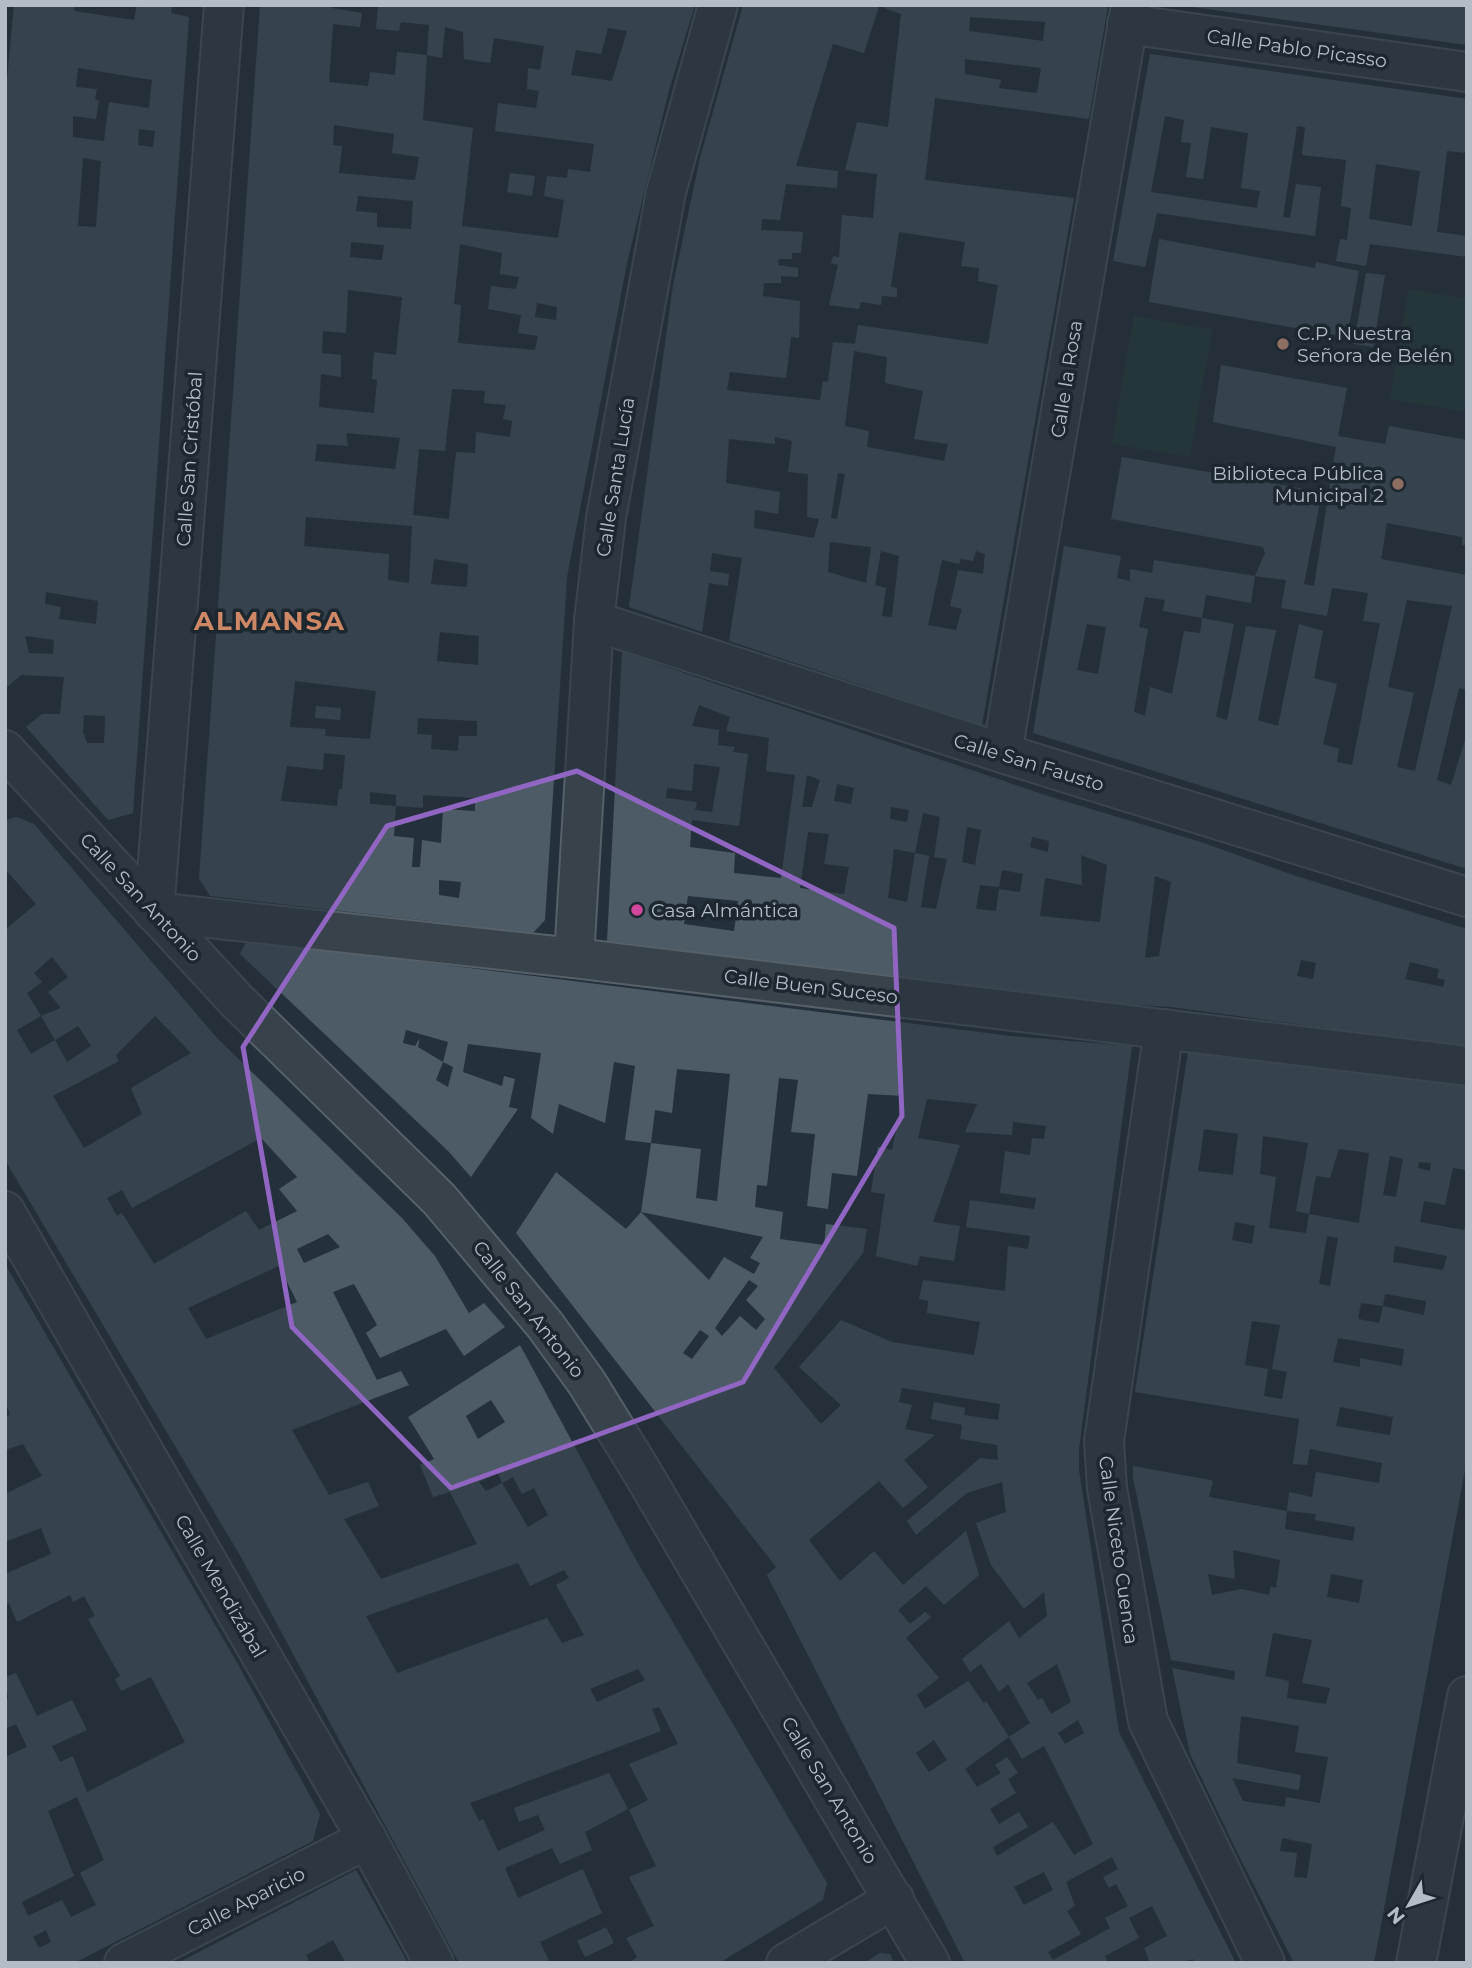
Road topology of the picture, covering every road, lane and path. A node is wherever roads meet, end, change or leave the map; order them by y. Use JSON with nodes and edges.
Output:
{"nodes":[{"id":1,"x":224,"y":5,"type":"edge"},
{"id":2,"x":718,"y":5,"type":"edge"},
{"id":3,"x":1129,"y":15,"type":"edge"},
{"id":4,"x":1467,"y":72,"type":"edge"},
{"id":5,"x":594,"y":621,"type":"junction"},
{"id":6,"x":5,"y":750,"type":"edge"},
{"id":7,"x":1002,"y":754,"type":"junction"},
{"id":8,"x":1467,"y":897,"type":"edge"},
{"id":9,"x":154,"y":912,"type":"junction"},
{"id":10,"x":573,"y":958,"type":"junction"},
{"id":11,"x":1164,"y":1029,"type":"junction"},
{"id":12,"x":1467,"y":1066,"type":"edge"},
{"id":13,"x":5,"y":1211,"type":"edge"},
{"id":14,"x":1467,"y":1696,"type":"edge"},
{"id":15,"x":367,"y":1839,"type":"junction"},
{"id":16,"x":894,"y":1899,"type":"junction"},
{"id":17,"x":124,"y":1963,"type":"edge"},
{"id":18,"x":434,"y":1963,"type":"edge"},
{"id":19,"x":786,"y":1963,"type":"edge"},
{"id":20,"x":930,"y":1963,"type":"edge"},
{"id":21,"x":1265,"y":1963,"type":"edge"},
{"id":22,"x":1416,"y":1963,"type":"edge"}],
"edges":[{"from":1,"to":9,"type":"street","name":"Calle San Cristóbal"},
{"from":2,"to":5,"type":"street","name":"Calle Santa Lucía"},
{"from":3,"to":4,"type":"street","name":"Calle Pablo Picasso"},
{"from":3,"to":7,"type":"street","name":"Calle la Rosa"},
{"from":5,"to":7,"type":"street","name":"Calle San Fausto"},
{"from":5,"to":10,"type":"street","name":"Calle Santa Lucía"},
{"from":6,"to":9,"type":"street","name":"Calle San Antonio"},
{"from":7,"to":8,"type":"street","name":"Calle San Fausto"},
{"from":9,"to":10,"type":"street","name":"Calle Buen Suceso"},
{"from":9,"to":16,"type":"street","name":"Calle San Antonio"},
{"from":10,"to":11,"type":"street","name":"Calle Buen Suceso"},
{"from":11,"to":12,"type":"street","name":"Calle Buen Suceso"},
{"from":11,"to":21,"type":"street","name":"Calle Niceto Cuenca"},
{"from":13,"to":15,"type":"street","name":"Calle Mendizábal"},
{"from":14,"to":22,"type":"street"},
{"from":15,"to":17,"type":"street","name":"Calle Aparicio"},
{"from":15,"to":18,"type":"street","name":"Calle Mendizábal"},
{"from":16,"to":19,"type":"street"},
{"from":16,"to":20,"type":"street","name":"Calle San Antonio"}]}
